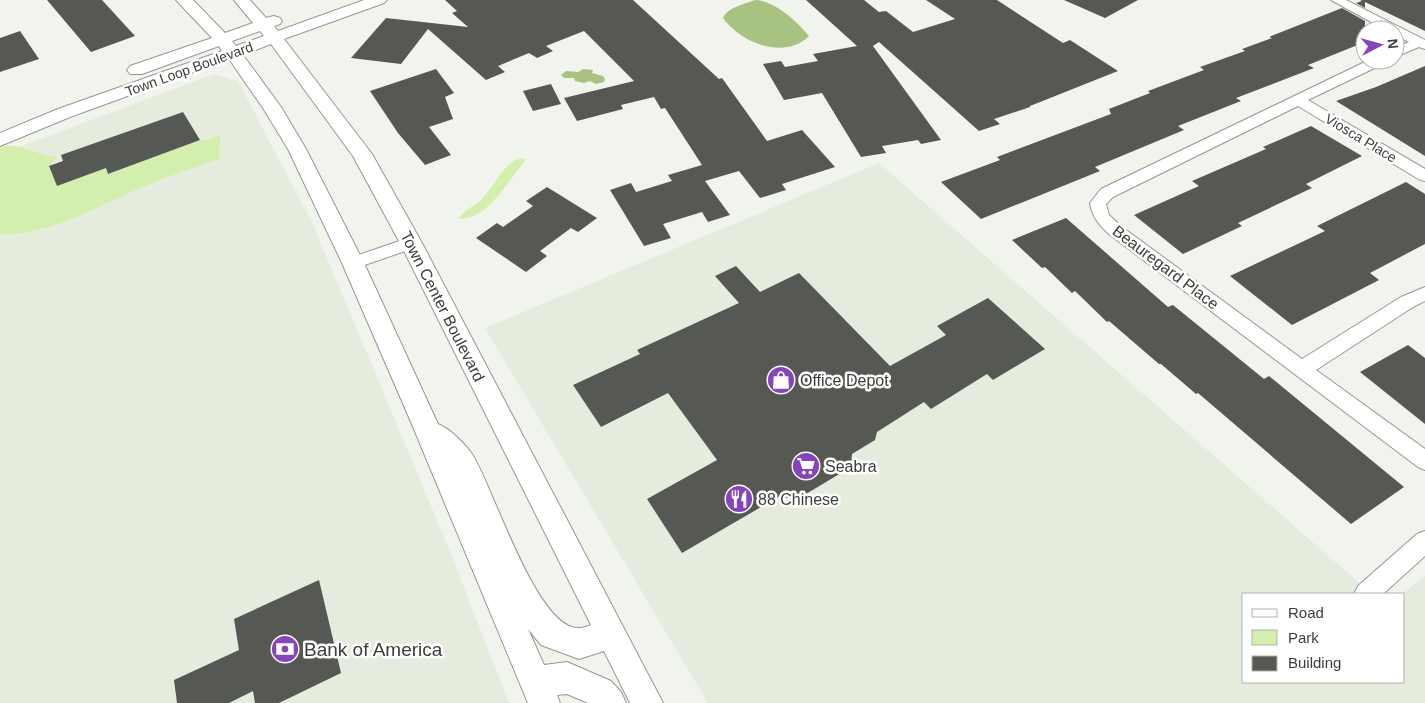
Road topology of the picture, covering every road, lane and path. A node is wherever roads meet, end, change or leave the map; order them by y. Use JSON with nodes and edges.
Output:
{"nodes":[{"id":1,"x":184,"y":0,"type":"edge"},
{"id":2,"x":242,"y":0,"type":"edge"},
{"id":3,"x":332,"y":0,"type":"edge"},
{"id":4,"x":379,"y":0,"type":"edge"},
{"id":5,"x":1336,"y":0,"type":"edge"},
{"id":6,"x":270,"y":31,"type":"junction"},
{"id":7,"x":1422,"y":43,"type":"edge"},
{"id":8,"x":227,"y":46,"type":"junction"},
{"id":9,"x":1405,"y":49,"type":"edge"},
{"id":10,"x":1360,"y":70,"type":"edge"},
{"id":11,"x":1298,"y":100,"type":"junction"},
{"id":12,"x":38,"y":106,"type":"dead end"},
{"id":13,"x":20,"y":113,"type":"dead end"},
{"id":14,"x":0,"y":123,"type":"edge"},
{"id":15,"x":0,"y":140,"type":"edge"},
{"id":16,"x":1425,"y":176,"type":"edge"},
{"id":17,"x":411,"y":243,"type":"junction"},
{"id":18,"x":353,"y":263,"type":"junction"},
{"id":19,"x":1425,"y":294,"type":"edge"},
{"id":20,"x":1302,"y":369,"type":"junction"},
{"id":21,"x":424,"y":422,"type":"junction"},
{"id":22,"x":1425,"y":461,"type":"edge"},
{"id":23,"x":1425,"y":541,"type":"edge"},
{"id":24,"x":1367,"y":593,"type":"edge"},
{"id":25,"x":611,"y":633,"type":"junction"},
{"id":26,"x":540,"y":692,"type":"edge"},
{"id":27,"x":610,"y":703,"type":"edge"},
{"id":28,"x":647,"y":703,"type":"edge"}],
"edges":[{"from":1,"to":8,"type":"street"},
{"from":2,"to":6,"type":"street","name":"Town Center Boulevard"},
{"from":3,"to":6,"type":"street","name":"Town Loop Boulevard"},
{"from":4,"to":6,"type":"street","name":"Town Loop Boulevard"},
{"from":5,"to":7,"type":"street"},
{"from":6,"to":8,"type":"street","name":"Town Loop Boulevard"},
{"from":6,"to":17,"type":"street","name":"Town Center Boulevard"},
{"from":7,"to":9,"type":"street"},
{"from":8,"to":12,"type":"street","name":"Town Loop Boulevard"},
{"from":8,"to":15,"type":"street","name":"Town Loop Boulevard"},
{"from":8,"to":18,"type":"street"},
{"from":10,"to":11,"type":"street","name":"Beauregard Place"},
{"from":11,"to":16,"type":"street","name":"Viosca Place"},
{"from":11,"to":20,"type":"street","name":"Beauregard Place"},
{"from":13,"to":14,"type":"street"},
{"from":17,"to":18,"type":"street"},
{"from":17,"to":25,"type":"street","name":"Town Center Boulevard"},
{"from":18,"to":21,"type":"street"},
{"from":19,"to":20,"type":"street"},
{"from":20,"to":22,"type":"street","name":"Beauregard Place"},
{"from":21,"to":25,"type":"street"},
{"from":21,"to":26,"type":"street"},
{"from":23,"to":24,"type":"street"},
{"from":25,"to":28,"type":"street","name":"Town Center Boulevard"},
{"from":26,"to":27,"type":"street"}]}
